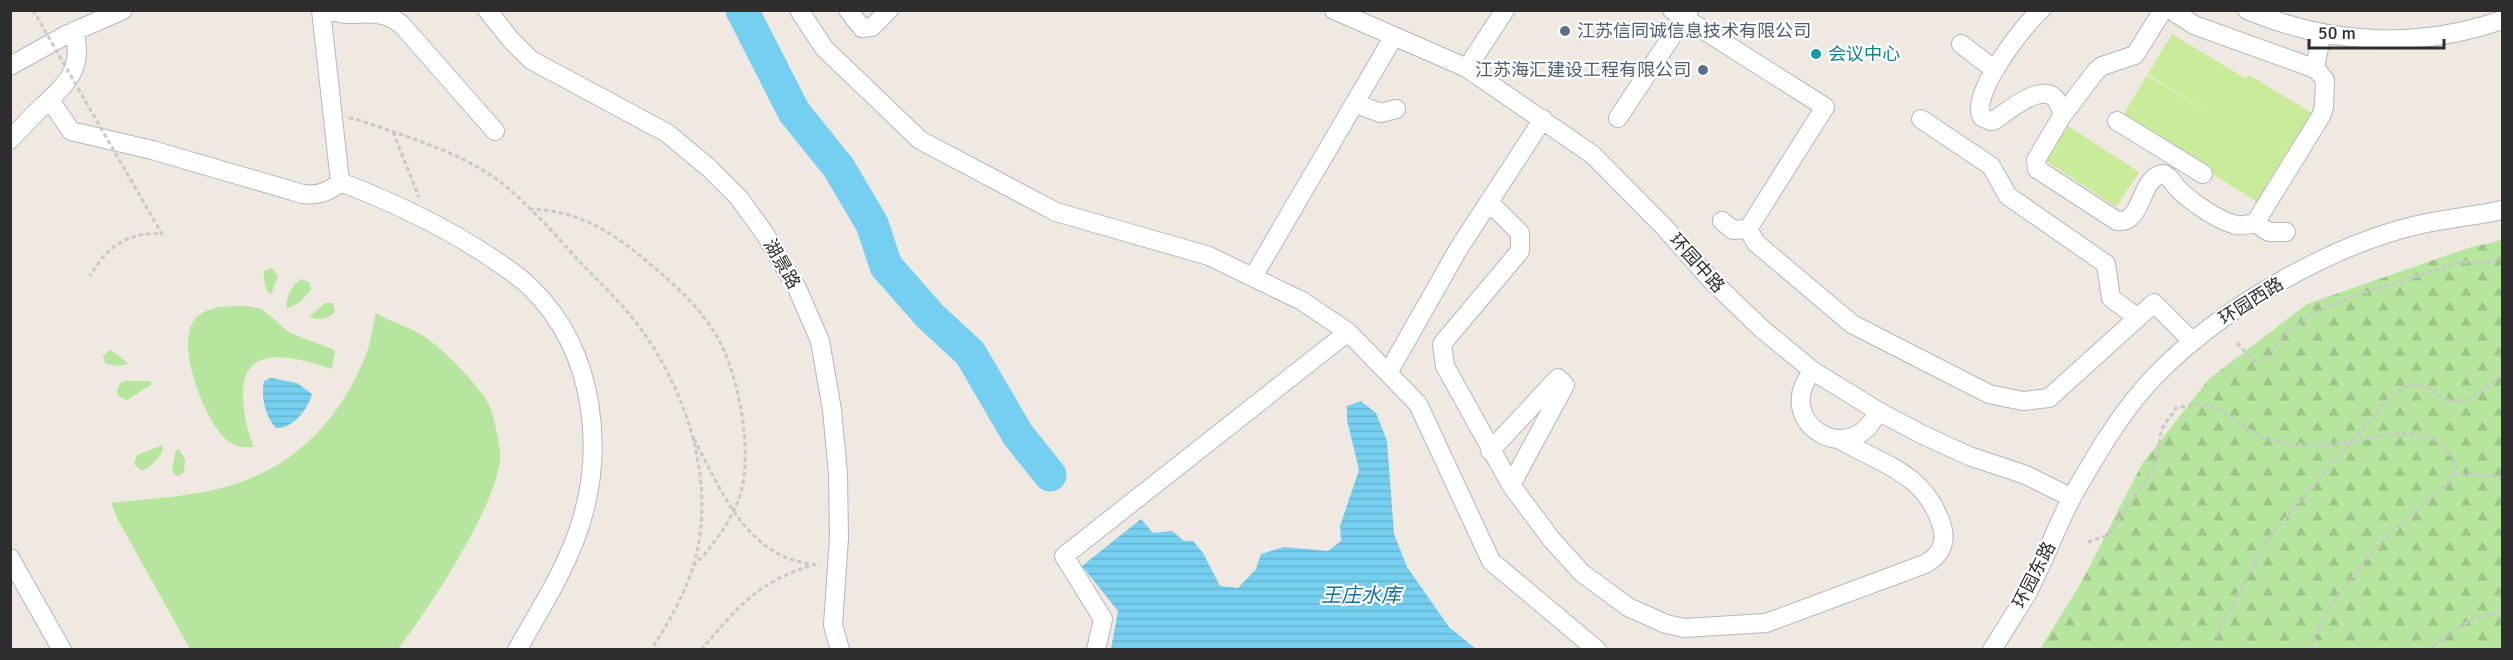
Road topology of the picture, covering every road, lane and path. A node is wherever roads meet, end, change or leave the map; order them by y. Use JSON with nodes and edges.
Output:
{"nodes":[{"id":1,"x":33,"y":10,"type":"edge"},
{"id":2,"x":123,"y":10,"type":"edge"},
{"id":3,"x":321,"y":10,"type":"edge"},
{"id":4,"x":329,"y":10,"type":"edge"},
{"id":5,"x":486,"y":10,"type":"edge"},
{"id":6,"x":799,"y":10,"type":"edge"},
{"id":7,"x":848,"y":10,"type":"edge"},
{"id":8,"x":889,"y":10,"type":"edge"},
{"id":9,"x":1335,"y":10,"type":"edge"},
{"id":10,"x":1505,"y":10,"type":"edge"},
{"id":11,"x":2041,"y":10,"type":"edge"},
{"id":12,"x":2163,"y":10,"type":"edge"},
{"id":13,"x":2171,"y":10,"type":"edge"},
{"id":14,"x":2247,"y":10,"type":"edge"},
{"id":15,"x":1682,"y":13,"type":"edge"},
{"id":16,"x":2502,"y":20,"type":"edge"},
{"id":17,"x":74,"y":31,"type":"junction"},
{"id":18,"x":2322,"y":34,"type":"junction"},
{"id":19,"x":1394,"y":36,"type":"junction"},
{"id":20,"x":1961,"y":44,"type":"dead end"},
{"id":21,"x":10,"y":66,"type":"edge"},
{"id":22,"x":1467,"y":68,"type":"junction"},
{"id":23,"x":1995,"y":70,"type":"junction"},
{"id":24,"x":2317,"y":70,"type":"junction"},
{"id":25,"x":50,"y":100,"type":"junction"},
{"id":26,"x":1356,"y":104,"type":"junction"},
{"id":27,"x":1396,"y":109,"type":"dead end"},
{"id":28,"x":2062,"y":116,"type":"junction"},
{"id":29,"x":1618,"y":118,"type":"dead end"},
{"id":30,"x":1544,"y":119,"type":"junction"},
{"id":31,"x":1921,"y":119,"type":"dead end"},
{"id":32,"x":2117,"y":121,"type":"dead end"},
{"id":33,"x":495,"y":131,"type":"dead end"},
{"id":34,"x":393,"y":132,"type":"dead end"},
{"id":35,"x":10,"y":140,"type":"edge"},
{"id":36,"x":2183,"y":162,"type":"junction"},
{"id":37,"x":2203,"y":174,"type":"dead end"},
{"id":38,"x":2172,"y":180,"type":"junction"},
{"id":39,"x":339,"y":182,"type":"junction"},
{"id":40,"x":1489,"y":202,"type":"junction"},
{"id":41,"x":528,"y":209,"type":"dead end"},
{"id":42,"x":2502,"y":210,"type":"edge"},
{"id":43,"x":429,"y":220,"type":"junction"},
{"id":44,"x":1722,"y":221,"type":"dead end"},
{"id":45,"x":2255,"y":223,"type":"junction"},
{"id":46,"x":1748,"y":229,"type":"junction"},
{"id":47,"x":2286,"y":232,"type":"dead end"},
{"id":48,"x":2502,"y":259,"type":"edge"},
{"id":49,"x":90,"y":276,"type":"dead end"},
{"id":50,"x":1253,"y":277,"type":"junction"},
{"id":51,"x":2138,"y":318,"type":"junction"},
{"id":52,"x":1348,"y":332,"type":"junction"},
{"id":53,"x":2192,"y":341,"type":"junction"},
{"id":54,"x":2237,"y":343,"type":"dead end"},
{"id":55,"x":1813,"y":371,"type":"junction"},
{"id":56,"x":1388,"y":373,"type":"junction"},
{"id":57,"x":2502,"y":374,"type":"edge"},
{"id":58,"x":1878,"y":411,"type":"junction"},
{"id":59,"x":692,"y":435,"type":"dead end"},
{"id":60,"x":1839,"y":439,"type":"junction"},
{"id":61,"x":2350,"y":442,"type":"junction"},
{"id":62,"x":1491,"y":450,"type":"junction"},
{"id":63,"x":2453,"y":474,"type":"junction"},
{"id":64,"x":2502,"y":479,"type":"edge"},
{"id":65,"x":1511,"y":485,"type":"junction"},
{"id":66,"x":2072,"y":498,"type":"junction"},
{"id":67,"x":732,"y":510,"type":"junction"},
{"id":68,"x":2088,"y":542,"type":"dead end"},
{"id":69,"x":10,"y":558,"type":"edge"},
{"id":70,"x":814,"y":564,"type":"junction"},
{"id":71,"x":837,"y":565,"type":"junction"},
{"id":72,"x":693,"y":566,"type":"dead end"},
{"id":73,"x":2502,"y":616,"type":"edge"},
{"id":74,"x":2216,"y":637,"type":"dead end"},
{"id":75,"x":62,"y":650,"type":"edge"},
{"id":76,"x":517,"y":650,"type":"edge"},
{"id":77,"x":701,"y":650,"type":"edge"},
{"id":78,"x":840,"y":650,"type":"edge"},
{"id":79,"x":1096,"y":650,"type":"edge"},
{"id":80,"x":1597,"y":650,"type":"edge"},
{"id":81,"x":1992,"y":650,"type":"edge"},
{"id":82,"x":2310,"y":650,"type":"edge"},
{"id":83,"x":2427,"y":650,"type":"edge"}],
"edges":[{"from":1,"to":49,"type":"path","bridge":true},
{"from":2,"to":17,"type":"street"},
{"from":3,"to":39,"type":"street"},
{"from":4,"to":33,"type":"street"},
{"from":5,"to":71,"type":"street","name":"湖景路"},
{"from":6,"to":50,"type":"street"},
{"from":7,"to":8,"type":"street"},
{"from":9,"to":19,"type":"street","name":"环园中路"},
{"from":10,"to":22,"type":"street"},
{"from":11,"to":23,"type":"street"},
{"from":12,"to":28,"type":"street"},
{"from":13,"to":24,"type":"street"},
{"from":14,"to":18,"type":"street"},
{"from":15,"to":29,"type":"street"},
{"from":15,"to":46,"type":"street"},
{"from":16,"to":18,"type":"street"},
{"from":17,"to":21,"type":"street"},
{"from":17,"to":25,"type":"street"},
{"from":18,"to":24,"type":"street"},
{"from":19,"to":22,"type":"street","name":"环园中路"},
{"from":19,"to":26,"type":"street"},
{"from":20,"to":23,"type":"street"},
{"from":22,"to":30,"type":"street","name":"环园中路"},
{"from":23,"to":28,"type":"street"},
{"from":24,"to":45,"type":"street"},
{"from":25,"to":35,"type":"street"},
{"from":25,"to":39,"type":"street"},
{"from":26,"to":27,"type":"street"},
{"from":26,"to":50,"type":"street"},
{"from":28,"to":38,"type":"street"},
{"from":30,"to":40,"type":"street"},
{"from":30,"to":55,"type":"street","name":"环园中路"},
{"from":31,"to":51,"type":"street"},
{"from":32,"to":36,"type":"street"},
{"from":34,"to":43,"type":"path"},
{"from":36,"to":37,"type":"street"},
{"from":36,"to":38,"type":"street"},
{"from":38,"to":45,"type":"street"},
{"from":39,"to":43,"type":"street"},
{"from":40,"to":56,"type":"street"},
{"from":40,"to":62,"type":"street"},
{"from":41,"to":67,"type":"path"},
{"from":42,"to":53,"type":"street","name":"环园西路"},
{"from":43,"to":76,"type":"street"},
{"from":44,"to":46,"type":"street"},
{"from":45,"to":47,"type":"street"},
{"from":46,"to":51,"type":"street"},
{"from":48,"to":54,"type":"path"},
{"from":50,"to":52,"type":"street"},
{"from":51,"to":53,"type":"street"},
{"from":52,"to":56,"type":"street"},
{"from":52,"to":79,"type":"street"},
{"from":53,"to":66,"type":"street","name":"环园西路"},
{"from":55,"to":58,"type":"street","name":"环园中路"},
{"from":55,"to":60,"type":"street"},
{"from":56,"to":80,"type":"street"},
{"from":57,"to":61,"type":"path"},
{"from":58,"to":60,"type":"street"},
{"from":58,"to":66,"type":"street","name":"环园中路"},
{"from":59,"to":67,"type":"path"},
{"from":60,"to":65,"type":"street"},
{"from":61,"to":63,"type":"path"},
{"from":61,"to":68,"type":"path"},
{"from":61,"to":74,"type":"path"},
{"from":62,"to":65,"type":"street"},
{"from":62,"to":65,"type":"street"},
{"from":63,"to":64,"type":"path"},
{"from":63,"to":82,"type":"path"},
{"from":66,"to":81,"type":"street","name":"环园东路"},
{"from":67,"to":70,"type":"path"},
{"from":67,"to":72,"type":"path"},
{"from":69,"to":75,"type":"street"},
{"from":70,"to":71,"type":"path"},
{"from":70,"to":77,"type":"path"},
{"from":71,"to":78,"type":"street","name":"湖景路"},
{"from":73,"to":83,"type":"path"}]}
